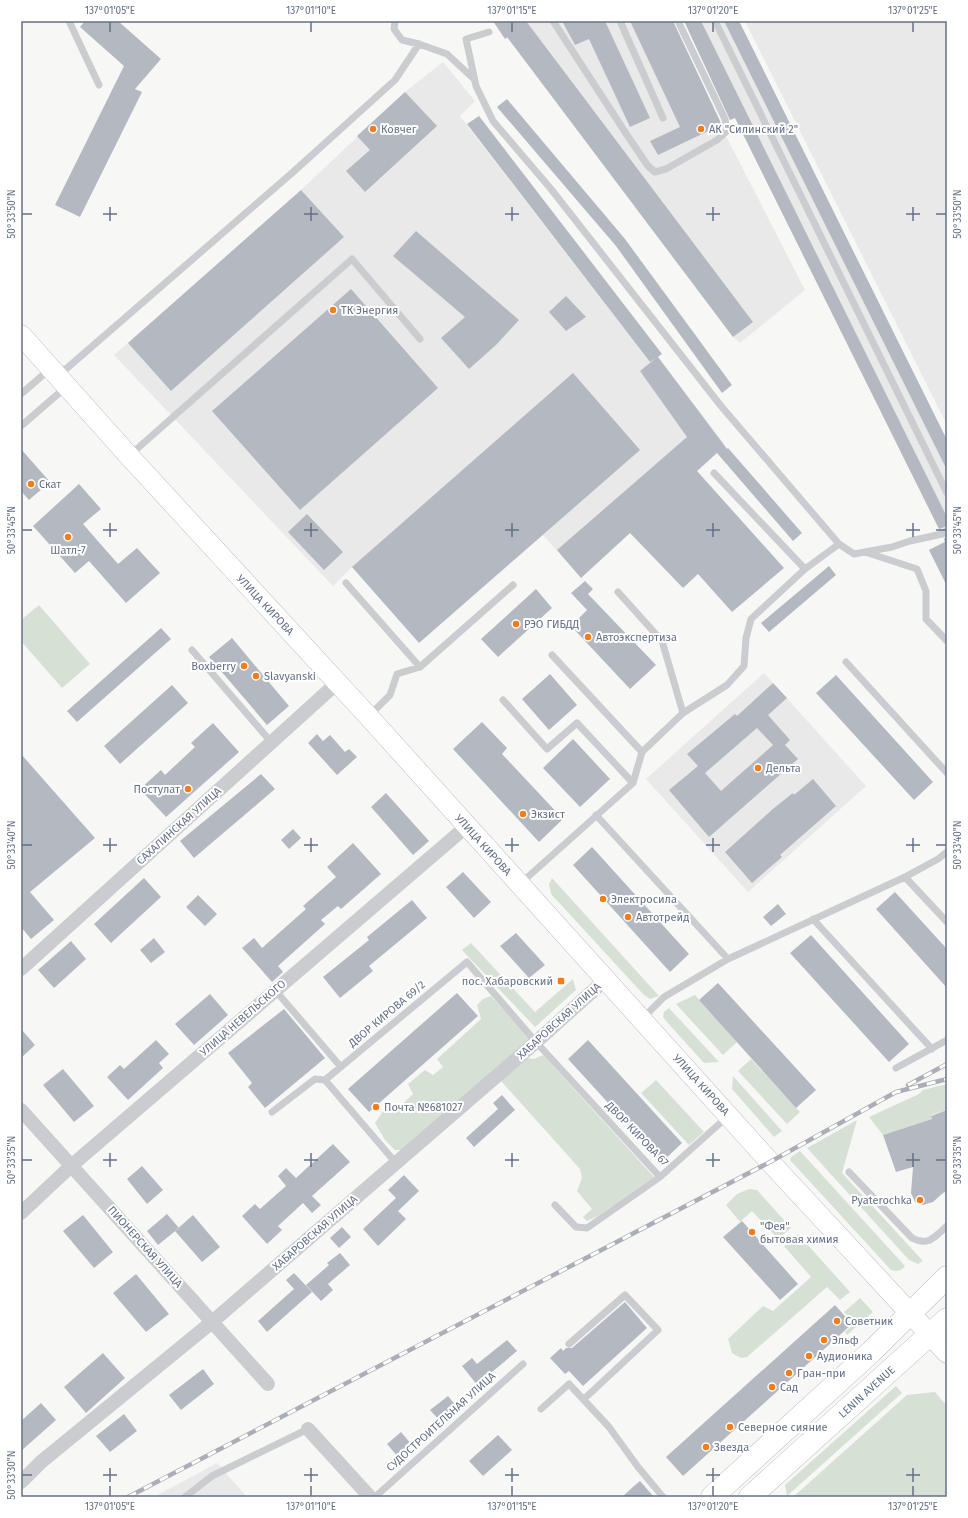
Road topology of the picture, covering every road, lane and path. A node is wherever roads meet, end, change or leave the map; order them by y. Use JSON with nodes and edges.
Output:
{"nodes":[{"id":1,"x":69,"y":21,"type":"edge"},
{"id":2,"x":395,"y":21,"type":"edge"},
{"id":3,"x":553,"y":21,"type":"edge"},
{"id":4,"x":620,"y":21,"type":"edge"},
{"id":5,"x":678,"y":21,"type":"edge"},
{"id":6,"x":714,"y":21,"type":"edge"},
{"id":7,"x":489,"y":32,"type":"dead end"},
{"id":8,"x":420,"y":44,"type":"junction"},
{"id":9,"x":474,"y":79,"type":"junction"},
{"id":10,"x":99,"y":85,"type":"dead end"},
{"id":11,"x":663,"y":118,"type":"dead end"},
{"id":12,"x":21,"y":335,"type":"edge"},
{"id":13,"x":420,"y":339,"type":"dead end"},
{"id":14,"x":61,"y":375,"type":"junction"},
{"id":15,"x":21,"y":394,"type":"edge"},
{"id":16,"x":21,"y":426,"type":"edge"},
{"id":17,"x":128,"y":456,"type":"junction"},
{"id":18,"x":714,"y":473,"type":"dead end"},
{"id":19,"x":947,"y":493,"type":"edge"},
{"id":20,"x":947,"y":531,"type":"edge"},
{"id":21,"x":840,"y":544,"type":"junction"},
{"id":22,"x":865,"y":552,"type":"junction"},
{"id":23,"x":804,"y":569,"type":"junction"},
{"id":24,"x":346,"y":583,"type":"dead end"},
{"id":25,"x":513,"y":584,"type":"dead end"},
{"id":26,"x":618,"y":592,"type":"dead end"},
{"id":27,"x":947,"y":641,"type":"edge"},
{"id":28,"x":192,"y":650,"type":"dead end"},
{"id":29,"x":552,"y":655,"type":"dead end"},
{"id":30,"x":846,"y":662,"type":"dead end"},
{"id":31,"x":420,"y":667,"type":"junction"},
{"id":32,"x":337,"y":684,"type":"junction"},
{"id":33,"x":503,"y":700,"type":"dead end"},
{"id":34,"x":683,"y":713,"type":"junction"},
{"id":35,"x":369,"y":717,"type":"junction"},
{"id":36,"x":272,"y":743,"type":"junction"},
{"id":37,"x":642,"y":752,"type":"junction"},
{"id":38,"x":947,"y":773,"type":"edge"},
{"id":39,"x":633,"y":783,"type":"junction"},
{"id":40,"x":596,"y":815,"type":"junction"},
{"id":41,"x":467,"y":826,"type":"junction"},
{"id":42,"x":947,"y":852,"type":"edge"},
{"id":43,"x":905,"y":877,"type":"junction"},
{"id":44,"x":519,"y":884,"type":"junction"},
{"id":45,"x":813,"y":919,"type":"junction"},
{"id":46,"x":947,"y":922,"type":"edge"},
{"id":47,"x":728,"y":959,"type":"junction"},
{"id":48,"x":21,"y":969,"type":"edge"},
{"id":49,"x":605,"y":980,"type":"junction"},
{"id":50,"x":275,"y":990,"type":"junction"},
{"id":51,"x":641,"y":1020,"type":"junction"},
{"id":52,"x":947,"y":1040,"type":"edge"},
{"id":53,"x":536,"y":1042,"type":"junction"},
{"id":54,"x":932,"y":1049,"type":"junction"},
{"id":55,"x":341,"y":1067,"type":"junction"},
{"id":56,"x":896,"y":1068,"type":"dead end"},
{"id":57,"x":325,"y":1080,"type":"junction"},
{"id":58,"x":21,"y":1110,"type":"edge"},
{"id":59,"x":272,"y":1112,"type":"dead end"},
{"id":60,"x":728,"y":1116,"type":"junction"},
{"id":61,"x":396,"y":1163,"type":"junction"},
{"id":62,"x":71,"y":1166,"type":"junction"},
{"id":63,"x":849,"y":1172,"type":"dead end"},
{"id":64,"x":660,"y":1177,"type":"junction"},
{"id":65,"x":555,"y":1205,"type":"dead end"},
{"id":66,"x":21,"y":1213,"type":"edge"},
{"id":67,"x":947,"y":1226,"type":"edge"},
{"id":68,"x":947,"y":1277,"type":"edge"},
{"id":69,"x":910,"y":1314,"type":"junction"},
{"id":70,"x":947,"y":1319,"type":"edge"},
{"id":71,"x":212,"y":1322,"type":"junction"},
{"id":72,"x":930,"y":1334,"type":"junction"},
{"id":73,"x":569,"y":1344,"type":"dead end"},
{"id":74,"x":947,"y":1353,"type":"edge"},
{"id":75,"x":523,"y":1364,"type":"dead end"},
{"id":76,"x":268,"y":1384,"type":"dead end"},
{"id":77,"x":584,"y":1399,"type":"junction"},
{"id":78,"x":541,"y":1409,"type":"dead end"},
{"id":79,"x":308,"y":1429,"type":"joint"},
{"id":80,"x":21,"y":1482,"type":"edge"},
{"id":81,"x":185,"y":1497,"type":"edge"},
{"id":82,"x":370,"y":1497,"type":"edge"},
{"id":83,"x":375,"y":1497,"type":"edge"},
{"id":84,"x":663,"y":1497,"type":"edge"},
{"id":85,"x":712,"y":1497,"type":"edge"},
{"id":86,"x":750,"y":1497,"type":"edge"}],
"edges":[{"from":1,"to":10,"type":"lane"},
{"from":2,"to":8,"type":"lane"},
{"from":3,"to":5,"type":"lane"},
{"from":4,"to":11,"type":"lane"},
{"from":6,"to":19,"type":"lane"},
{"from":7,"to":9,"type":"lane"},
{"from":8,"to":9,"type":"lane"},
{"from":8,"to":14,"type":"lane"},
{"from":9,"to":21,"type":"lane"},
{"from":12,"to":14,"type":"main road","name":"УЛИЦА КИРОВА"},
{"from":13,"to":17,"type":"lane"},
{"from":14,"to":15,"type":"lane"},
{"from":14,"to":16,"type":"lane"},
{"from":14,"to":17,"type":"main road","name":"УЛИЦА КИРОВА"},
{"from":17,"to":32,"type":"main road","name":"УЛИЦА КИРОВА"},
{"from":18,"to":23,"type":"lane"},
{"from":20,"to":22,"type":"lane"},
{"from":21,"to":22,"type":"lane"},
{"from":21,"to":23,"type":"lane"},
{"from":22,"to":27,"type":"lane"},
{"from":23,"to":34,"type":"lane"},
{"from":24,"to":31,"type":"lane"},
{"from":25,"to":31,"type":"lane"},
{"from":26,"to":34,"type":"lane"},
{"from":28,"to":36,"type":"lane"},
{"from":29,"to":37,"type":"lane"},
{"from":30,"to":38,"type":"lane"},
{"from":31,"to":35,"type":"lane"},
{"from":32,"to":35,"type":"main road","name":"УЛИЦА КИРОВА"},
{"from":32,"to":36,"type":"street","name":"САХАЛИНСКАЯ УЛИЦА"},
{"from":33,"to":39,"type":"lane"},
{"from":34,"to":37,"type":"lane"},
{"from":35,"to":41,"type":"main road","name":"УЛИЦА КИРОВА"},
{"from":36,"to":48,"type":"street","name":"САХАЛИНСКАЯ УЛИЦА"},
{"from":37,"to":39,"type":"lane"},
{"from":39,"to":40,"type":"lane"},
{"from":40,"to":44,"type":"lane"},
{"from":40,"to":47,"type":"lane"},
{"from":41,"to":44,"type":"main road","name":"УЛИЦА КИРОВА"},
{"from":41,"to":50,"type":"street","name":"УЛИЦА НЕВЕЛЬСКОГО"},
{"from":42,"to":43,"type":"lane"},
{"from":43,"to":45,"type":"lane"},
{"from":43,"to":46,"type":"lane"},
{"from":44,"to":49,"type":"main road","name":"УЛИЦА КИРОВА"},
{"from":45,"to":47,"type":"lane"},
{"from":45,"to":54,"type":"lane"},
{"from":47,"to":51,"type":"lane"},
{"from":49,"to":51,"type":"main road","name":"УЛИЦА КИРОВА"},
{"from":49,"to":53,"type":"street","name":"ХАБАРОВСКАЯ УЛИЦА"},
{"from":50,"to":55,"type":"lane"},
{"from":50,"to":62,"type":"street","name":"УЛИЦА НЕВЕЛЬСКОГО"},
{"from":51,"to":60,"type":"main road","name":"УЛИЦА КИРОВА"},
{"from":52,"to":54,"type":"lane"},
{"from":53,"to":55,"type":"lane","name":"ДВОР КИРОВА 69/2"},
{"from":53,"to":61,"type":"street","name":"ХАБАРОВСКАЯ УЛИЦА"},
{"from":53,"to":64,"type":"lane","name":"ДВОР КИРОВА 67"},
{"from":54,"to":56,"type":"lane"},
{"from":55,"to":57,"type":"lane","name":"ДВОР КИРОВА 69/2"},
{"from":57,"to":59,"type":"lane"},
{"from":57,"to":61,"type":"lane"},
{"from":58,"to":62,"type":"street","name":"ПИОНЕРСКАЯ УЛИЦА"},
{"from":60,"to":64,"type":"lane","name":"ДВОР КИРОВА 67"},
{"from":60,"to":69,"type":"main road","name":"УЛИЦА КИРОВА"},
{"from":61,"to":71,"type":"street","name":"ХАБАРОВСКАЯ УЛИЦА"},
{"from":62,"to":66,"type":"street","name":"УЛИЦА НЕВЕЛЬСКОГО"},
{"from":62,"to":71,"type":"street","name":"ПИОНЕРСКАЯ УЛИЦА"},
{"from":63,"to":67,"type":"lane"},
{"from":64,"to":65,"type":"lane"},
{"from":68,"to":69,"type":"main road"},
{"from":69,"to":72,"type":"main road","name":"УЛИЦА КИРОВА"},
{"from":69,"to":85,"type":"main road"},
{"from":70,"to":72,"type":"main road","name":"LENIN AVENUE"},
{"from":71,"to":76,"type":"street","name":"ПИОНЕРСКАЯ УЛИЦА"},
{"from":71,"to":80,"type":"street","name":"ХАБАРОВСКАЯ УЛИЦА"},
{"from":72,"to":74,"type":"main road","name":"УЛИЦА КИРОВА"},
{"from":72,"to":86,"type":"main road","name":"LENIN AVENUE"},
{"from":73,"to":77,"type":"lane"},
{"from":75,"to":83,"type":"lane","name":"СУДОСТРОИТЕЛЬНАЯ УЛИЦА"},
{"from":77,"to":78,"type":"lane"},
{"from":77,"to":84,"type":"lane"},
{"from":79,"to":81,"type":"lane"},
{"from":79,"to":82,"type":"street"}]}
